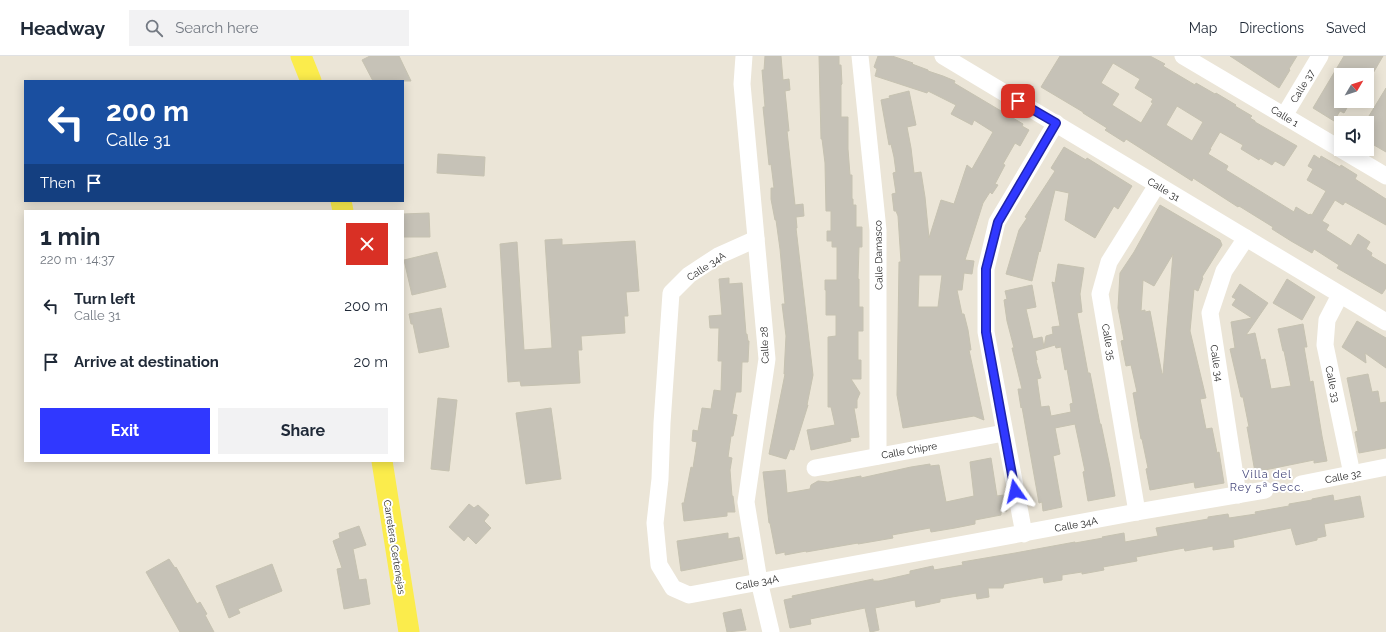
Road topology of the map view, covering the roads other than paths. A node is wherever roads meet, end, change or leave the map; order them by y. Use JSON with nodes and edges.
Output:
{"nodes":[{"id":1,"x":301,"y":56,"type":"edge"},
{"id":2,"x":744,"y":56,"type":"edge"},
{"id":3,"x":860,"y":56,"type":"edge"},
{"id":4,"x":943,"y":56,"type":"edge"},
{"id":5,"x":1183,"y":56,"type":"edge"},
{"id":6,"x":1320,"y":56,"type":"edge"},
{"id":7,"x":311,"y":80,"type":"edge"},
{"id":8,"x":1284,"y":116,"type":"junction"},
{"id":9,"x":1056,"y":123,"type":"junction"},
{"id":10,"x":1386,"y":176,"type":"edge"},
{"id":11,"x":1157,"y":184,"type":"junction"},
{"id":12,"x":1246,"y":238,"type":"junction"},
{"id":13,"x":756,"y":239,"type":"junction"},
{"id":14,"x":1340,"y":295,"type":"junction"},
{"id":15,"x":1386,"y":322,"type":"edge"},
{"id":16,"x":1004,"y":433,"type":"junction"},
{"id":17,"x":878,"y":456,"type":"junction"},
{"id":18,"x":382,"y":462,"type":"edge"},
{"id":19,"x":1386,"y":467,"type":"edge"},
{"id":20,"x":815,"y":468,"type":"dead end"},
{"id":21,"x":1352,"y":474,"type":"junction"},
{"id":22,"x":1301,"y":484,"type":"dead end"},
{"id":23,"x":1265,"y":490,"type":"dead end"},
{"id":24,"x":1238,"y":494,"type":"junction"},
{"id":25,"x":1137,"y":512,"type":"junction"},
{"id":26,"x":1024,"y":534,"type":"junction"},
{"id":27,"x":759,"y":581,"type":"junction"},
{"id":28,"x":409,"y":632,"type":"edge"},
{"id":29,"x":771,"y":632,"type":"edge"}],
"edges":[{"from":1,"to":7,"type":"main road"},
{"from":2,"to":13,"type":"street","name":"Calle 28"},
{"from":3,"to":17,"type":"street","name":"Calle Damasco"},
{"from":4,"to":9,"type":"street","name":"Calle 31"},
{"from":5,"to":8,"type":"street","name":"Calle 1"},
{"from":6,"to":8,"type":"street","name":"Calle 37"},
{"from":8,"to":10,"type":"street","name":"Calle 1"},
{"from":9,"to":11,"type":"street","name":"Calle 31"},
{"from":9,"to":16,"type":"street"},
{"from":11,"to":12,"type":"street","name":"Calle 31"},
{"from":11,"to":25,"type":"street","name":"Calle 35"},
{"from":12,"to":14,"type":"street","name":"Calle 31"},
{"from":12,"to":24,"type":"street","name":"Calle 34"},
{"from":13,"to":27,"type":"street","name":"Calle 28"},
{"from":13,"to":27,"type":"street","name":"Calle 34A"},
{"from":14,"to":15,"type":"street","name":"Calle 31"},
{"from":14,"to":21,"type":"street","name":"Calle 33"},
{"from":16,"to":17,"type":"street","name":"Calle Chipre"},
{"from":16,"to":26,"type":"street"},
{"from":17,"to":20,"type":"street","name":"Calle Chipre"},
{"from":18,"to":28,"type":"main road","name":"Carretera Certenejas"},
{"from":19,"to":21,"type":"street","name":"Calle 32"},
{"from":21,"to":22,"type":"street","name":"Calle 32"},
{"from":23,"to":24,"type":"street","name":"Calle 34A"},
{"from":24,"to":25,"type":"street","name":"Calle 34A"},
{"from":25,"to":26,"type":"street","name":"Calle 34A"},
{"from":26,"to":27,"type":"street","name":"Calle 34A"},
{"from":27,"to":29,"type":"street","name":"Calle 28"}]}
